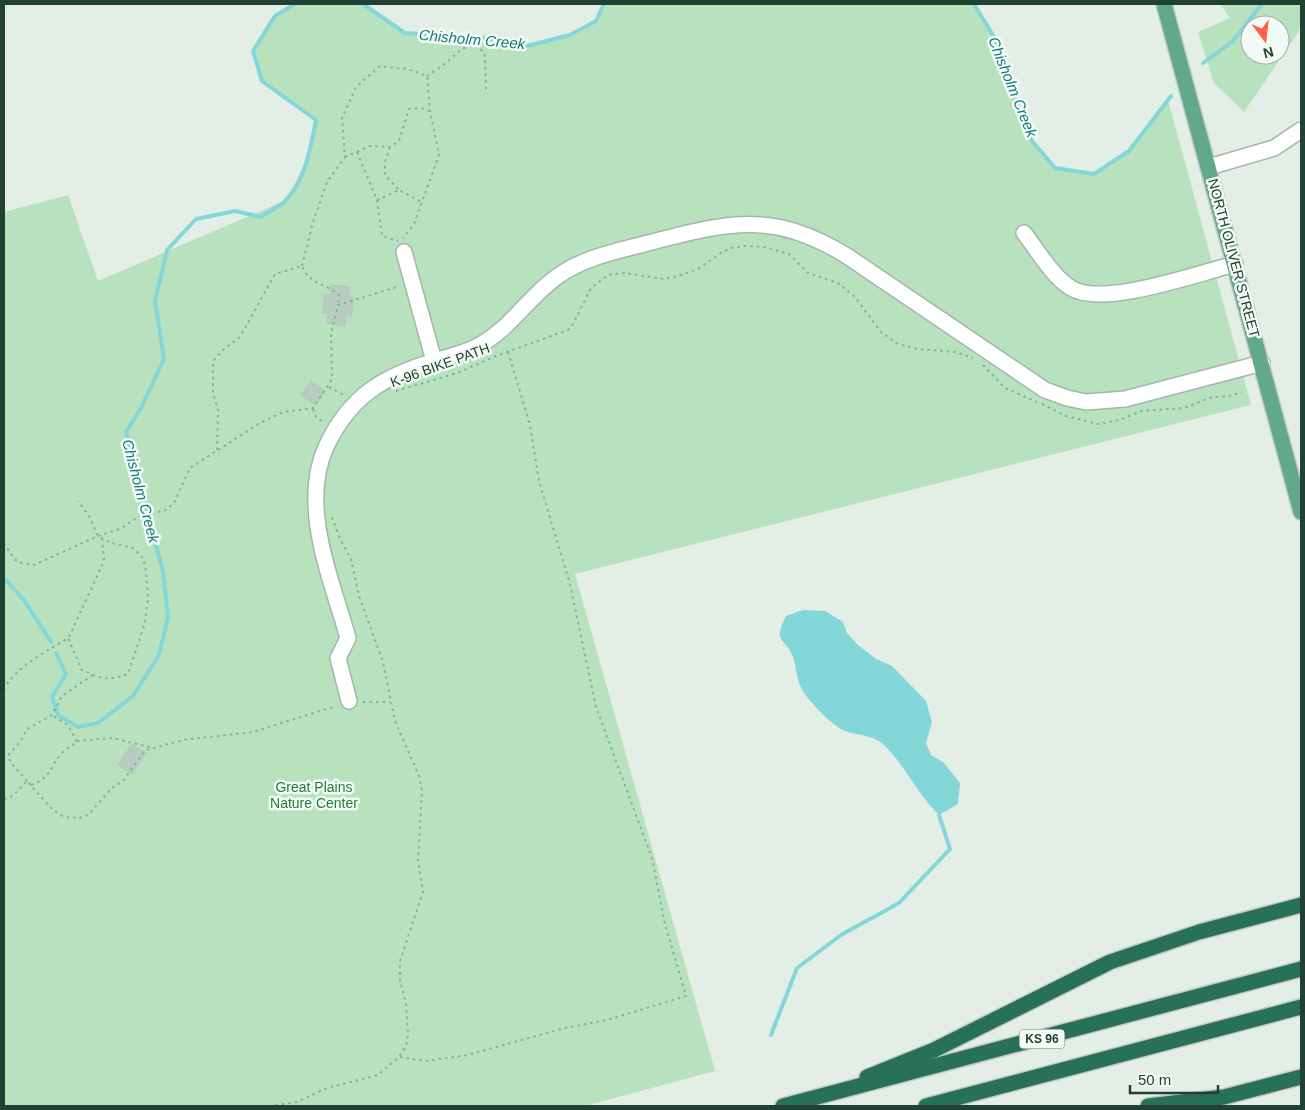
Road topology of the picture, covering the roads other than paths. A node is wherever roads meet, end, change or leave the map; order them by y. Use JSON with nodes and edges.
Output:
{"nodes":[{"id":1,"x":1164,"y":4,"type":"edge"},
{"id":2,"x":1301,"y":130,"type":"edge"},
{"id":3,"x":1209,"y":167,"type":"junction"},
{"id":4,"x":1024,"y":233,"type":"dead end"},
{"id":5,"x":402,"y":246,"type":"road end"},
{"id":6,"x":1235,"y":264,"type":"junction"},
{"id":7,"x":434,"y":361,"type":"junction"},
{"id":8,"x":1262,"y":363,"type":"junction"},
{"id":9,"x":1301,"y":512,"type":"edge"},
{"id":10,"x":348,"y":701,"type":"road end"},
{"id":11,"x":1301,"y":905,"type":"edge"},
{"id":12,"x":1301,"y":969,"type":"edge"},
{"id":13,"x":1301,"y":1007,"type":"edge"},
{"id":14,"x":1301,"y":1077,"type":"edge"},
{"id":15,"x":812,"y":1099,"type":"junction"},
{"id":16,"x":783,"y":1106,"type":"edge"},
{"id":17,"x":926,"y":1106,"type":"edge"},
{"id":18,"x":1148,"y":1106,"type":"edge"}],
"edges":[{"from":1,"to":3,"type":"main road","name":"NORTH OLIVER STREET"},
{"from":2,"to":3,"type":"street"},
{"from":3,"to":6,"type":"main road","name":"NORTH OLIVER STREET"},
{"from":4,"to":6,"type":"street"},
{"from":5,"to":7,"type":"street"},
{"from":6,"to":8,"type":"main road","name":"NORTH OLIVER STREET"},
{"from":7,"to":8,"type":"street"},
{"from":7,"to":10,"type":"street"},
{"from":8,"to":9,"type":"main road","name":"NORTH OLIVER STREET"},
{"from":11,"to":15,"type":"highway"},
{"from":12,"to":15,"type":"highway","number":"KS 96"},
{"from":13,"to":17,"type":"highway","number":"KS 96"},
{"from":14,"to":18,"type":"highway"},
{"from":15,"to":16,"type":"highway","number":"KS 96"}]}
